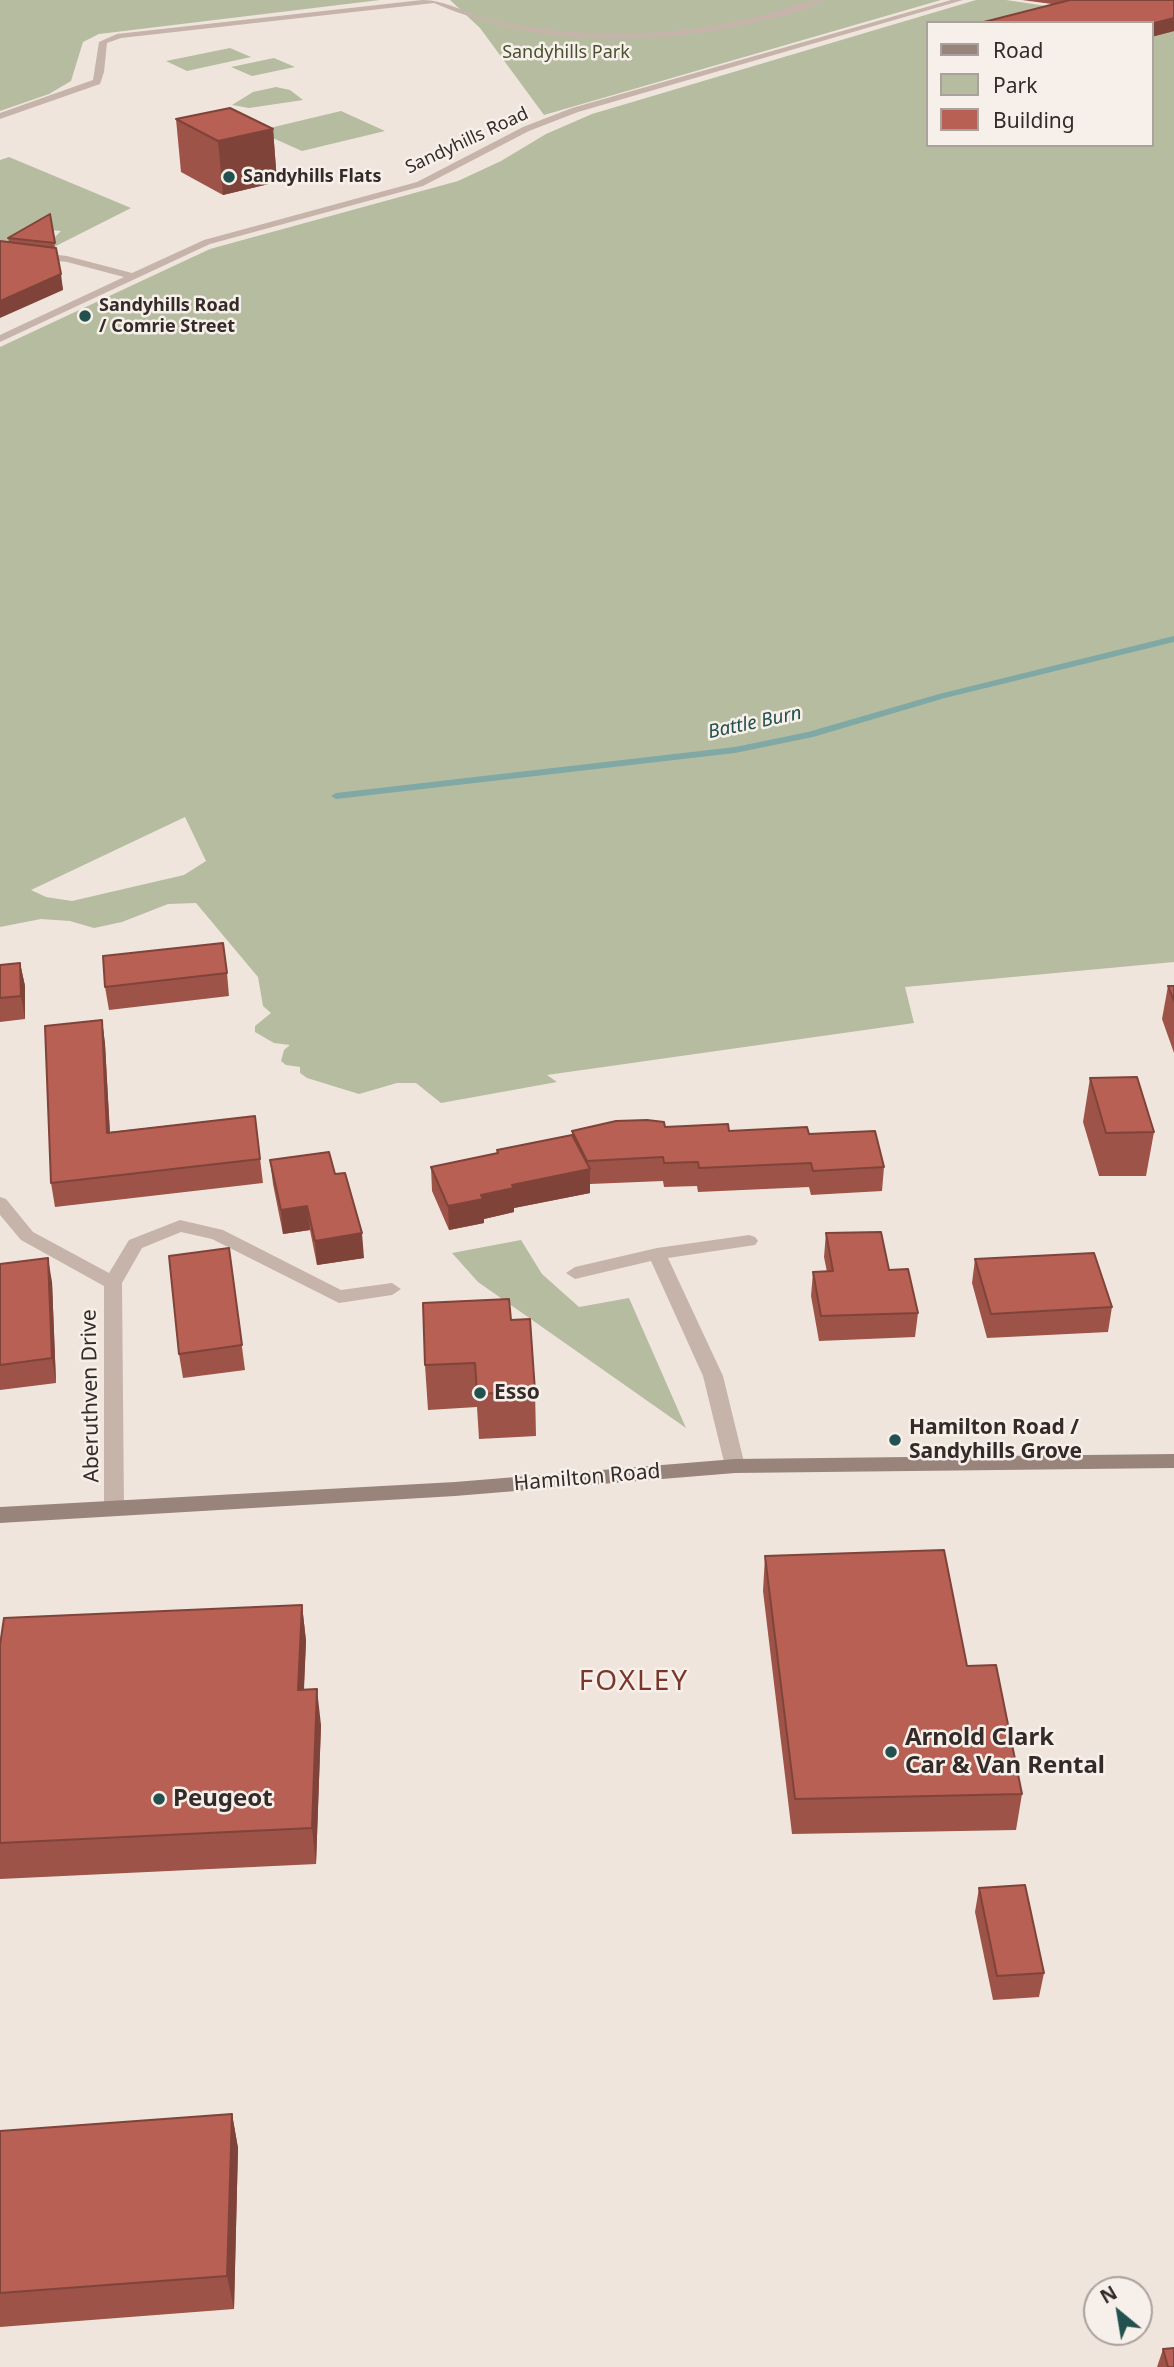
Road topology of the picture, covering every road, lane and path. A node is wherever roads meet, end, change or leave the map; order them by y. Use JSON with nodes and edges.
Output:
{"nodes":[{"id":1,"x":434,"y":0,"type":"edge"},
{"id":2,"x":820,"y":0,"type":"edge"},
{"id":3,"x":959,"y":0,"type":"edge"},
{"id":4,"x":0,"y":116,"type":"edge"},
{"id":5,"x":0,"y":251,"type":"edge"},
{"id":6,"x":134,"y":277,"type":"junction"},
{"id":7,"x":0,"y":339,"type":"edge"},
{"id":8,"x":0,"y":1203,"type":"edge"},
{"id":9,"x":749,"y":1241,"type":"dead end"},
{"id":10,"x":657,"y":1254,"type":"junction"},
{"id":11,"x":575,"y":1273,"type":"dead end"},
{"id":12,"x":113,"y":1283,"type":"junction"},
{"id":13,"x":392,"y":1289,"type":"dead end"},
{"id":14,"x":1174,"y":1461,"type":"edge"},
{"id":15,"x":735,"y":1466,"type":"junction"},
{"id":16,"x":114,"y":1508,"type":"junction"},
{"id":17,"x":0,"y":1515,"type":"edge"}],
"edges":[{"from":1,"to":2,"type":"street"},
{"from":1,"to":4,"type":"street"},
{"from":3,"to":6,"type":"street","name":"Sandyhills Road"},
{"from":5,"to":6,"type":"street"},
{"from":6,"to":7,"type":"street","name":"Sandyhills Road"},
{"from":8,"to":12,"type":"street","name":"Aberuthven Drive"},
{"from":9,"to":10,"type":"street"},
{"from":10,"to":11,"type":"street"},
{"from":10,"to":15,"type":"street"},
{"from":12,"to":13,"type":"street","name":"Aberuthven Drive"},
{"from":12,"to":16,"type":"street","name":"Aberuthven Drive"},
{"from":14,"to":15,"type":"street","name":"Hamilton Road"},
{"from":15,"to":16,"type":"street","name":"Hamilton Road"},
{"from":16,"to":17,"type":"street","name":"Hamilton Road"}]}
